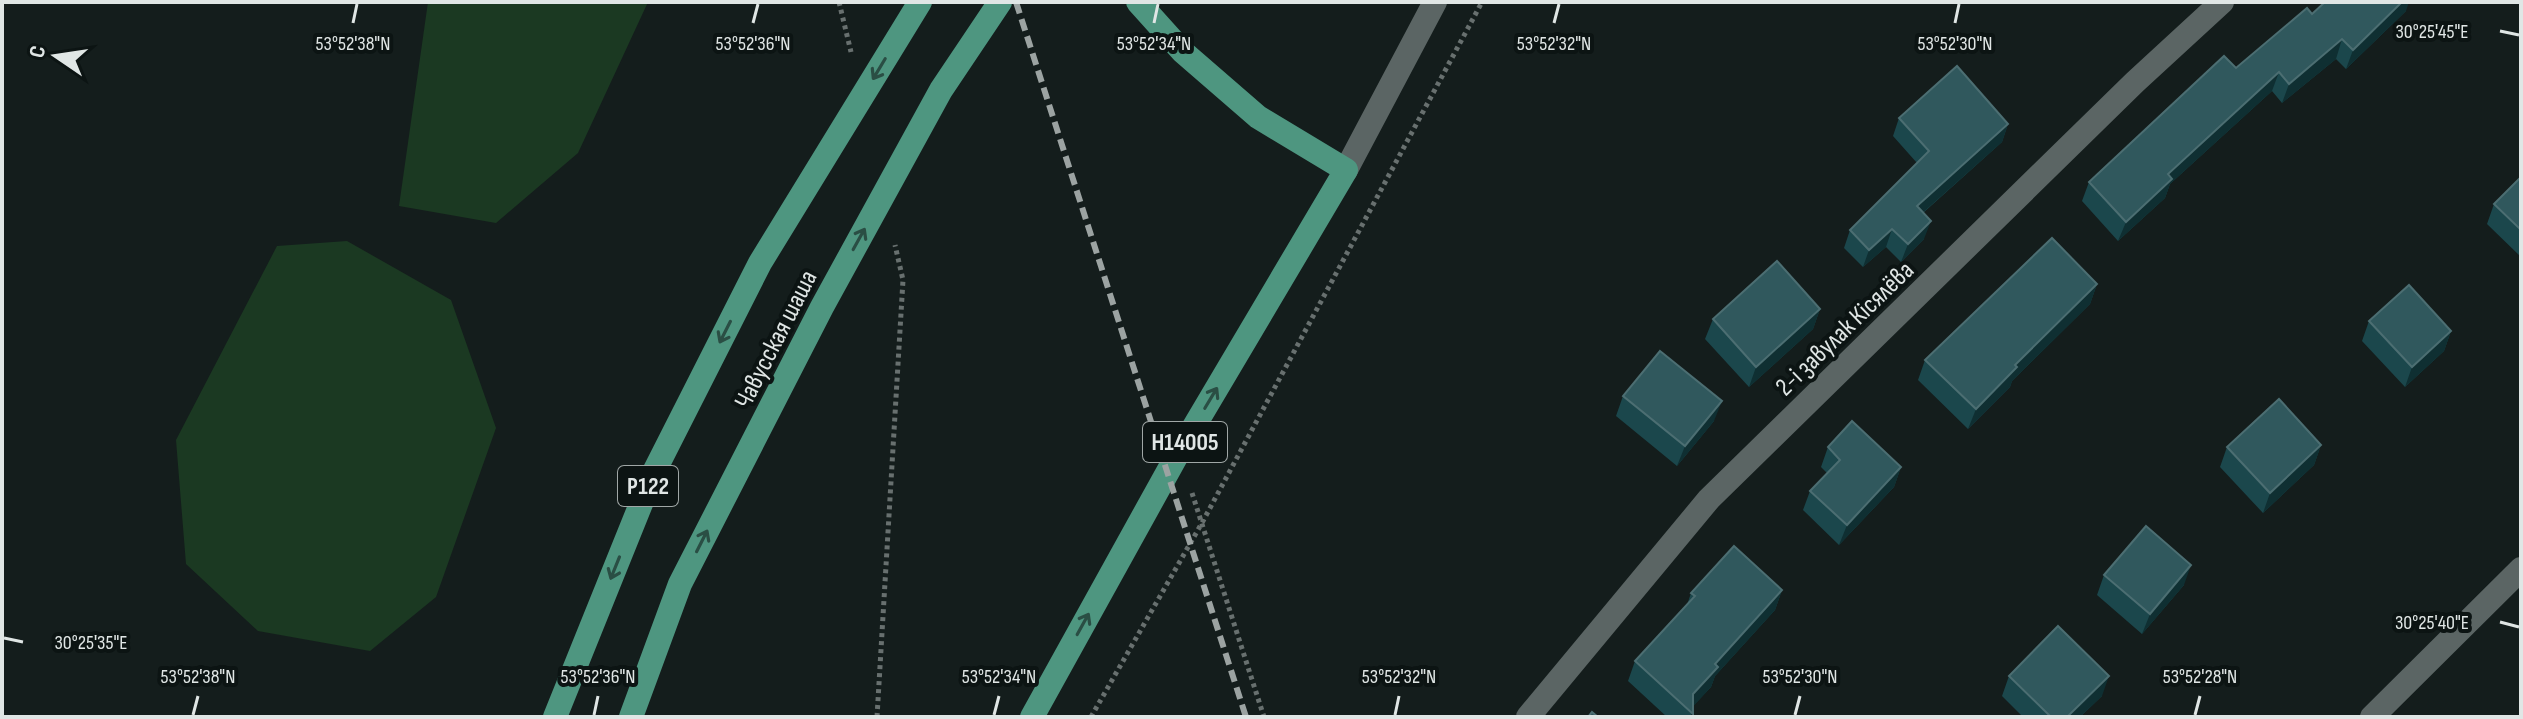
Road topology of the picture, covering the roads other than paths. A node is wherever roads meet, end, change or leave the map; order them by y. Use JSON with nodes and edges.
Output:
{"nodes":[{"id":1,"x":920,"y":2,"type":"edge"},
{"id":2,"x":1000,"y":2,"type":"edge"},
{"id":3,"x":1138,"y":2,"type":"edge"},
{"id":4,"x":1435,"y":2,"type":"edge"},
{"id":5,"x":2222,"y":2,"type":"edge"},
{"id":6,"x":1346,"y":170,"type":"junction"},
{"id":7,"x":2521,"y":569,"type":"edge"},
{"id":8,"x":555,"y":717,"type":"edge"},
{"id":9,"x":631,"y":717,"type":"edge"},
{"id":10,"x":1032,"y":717,"type":"edge"},
{"id":11,"x":1528,"y":717,"type":"edge"},
{"id":12,"x":2374,"y":717,"type":"edge"}],
"edges":[{"from":1,"to":8,"type":"main road","name":"Чавусская шаша","number":"Р122","one_way":true},
{"from":9,"to":2,"type":"main road","name":"Чавусская шаша","number":"Р122","one_way":true},
{"from":3,"to":6,"type":"main road"},
{"from":4,"to":6,"type":"street","number":"Н14005"},
{"from":5,"to":11,"type":"street","name":"2-і завулак Кісялёва"},
{"from":10,"to":6,"type":"main road","number":"Н14005","one_way":true},
{"from":7,"to":12,"type":"street"}]}
